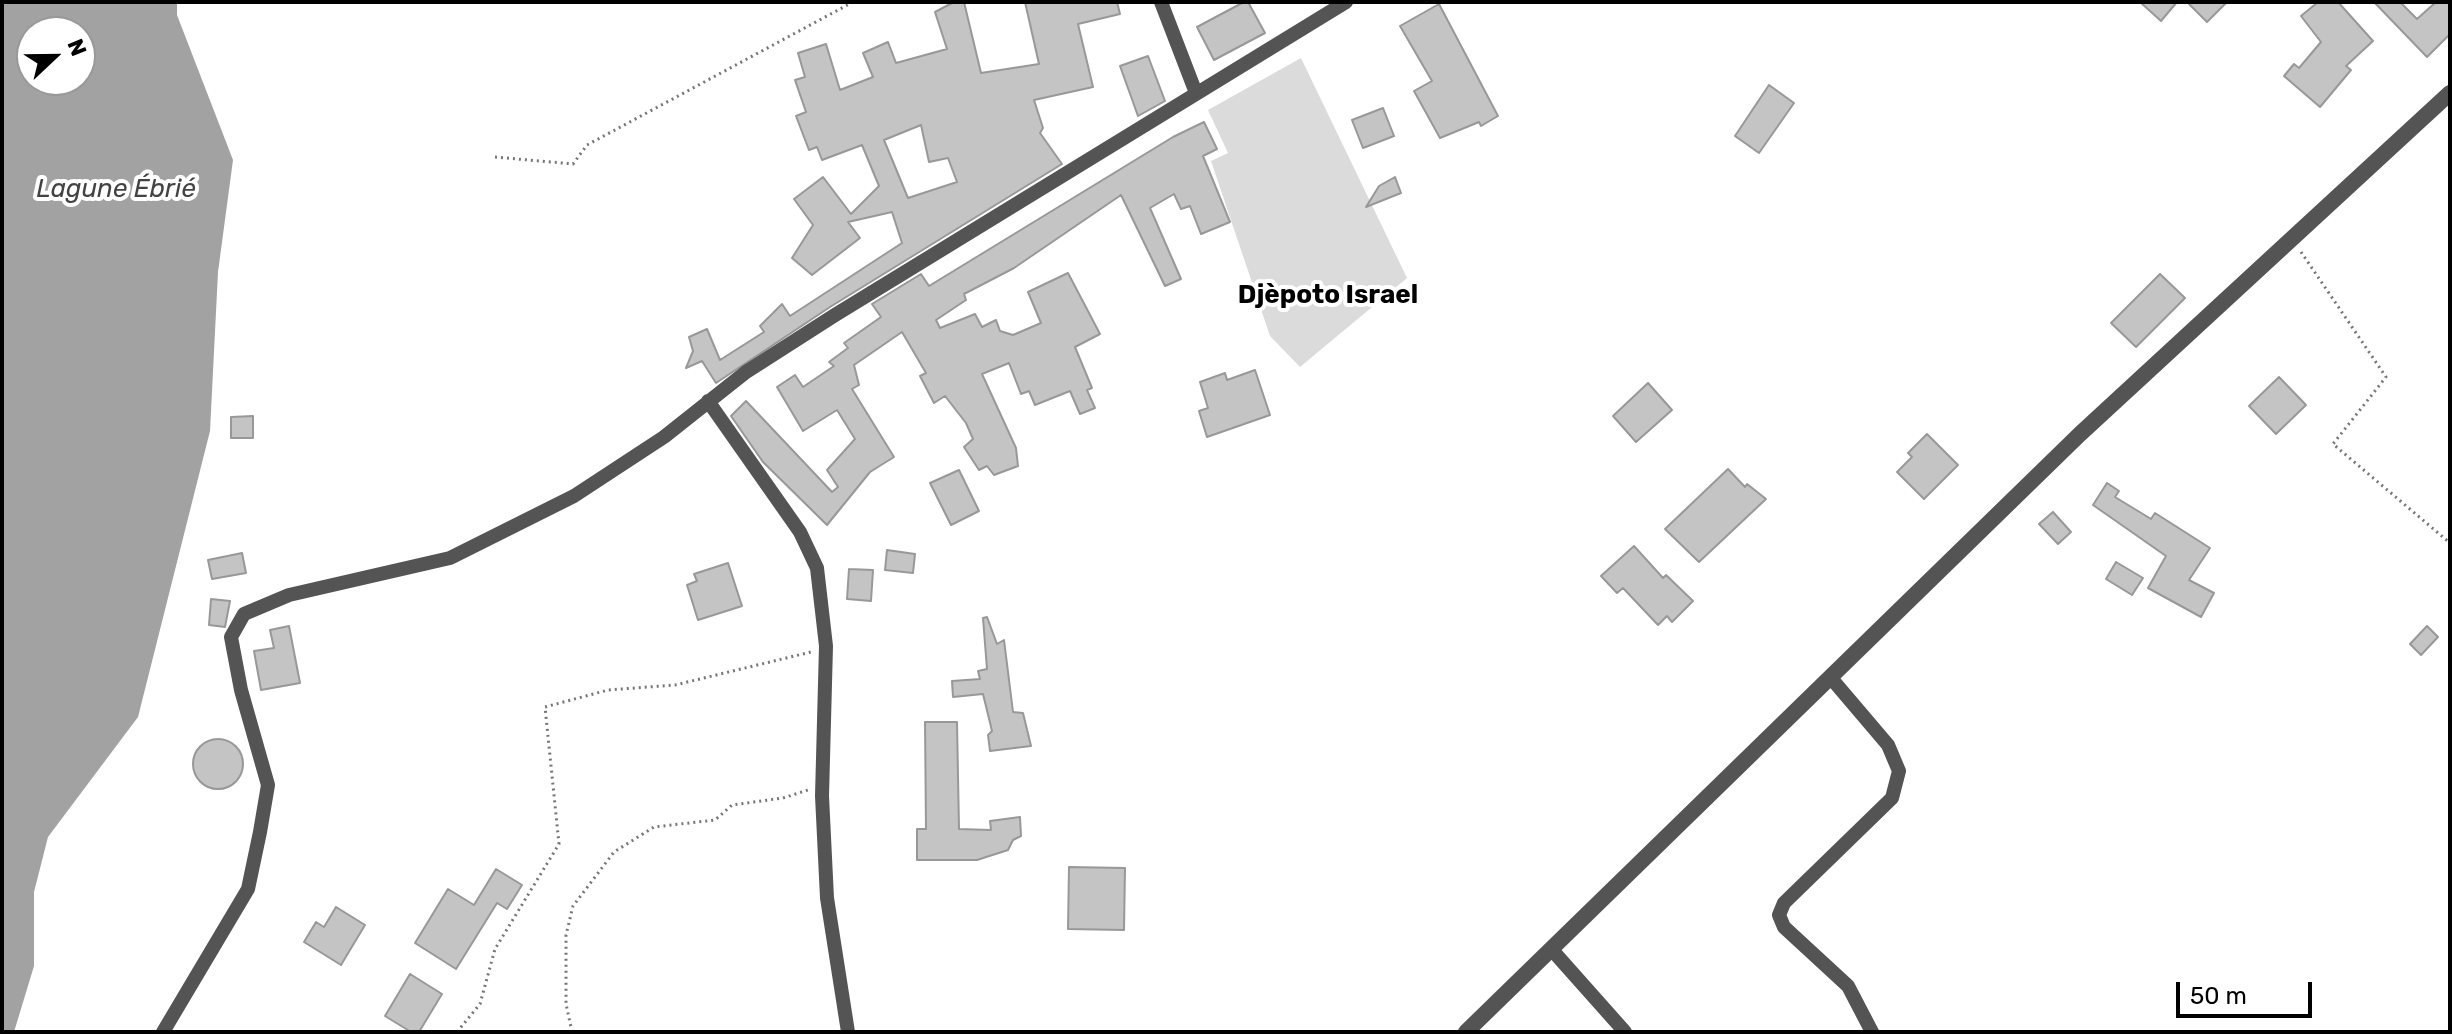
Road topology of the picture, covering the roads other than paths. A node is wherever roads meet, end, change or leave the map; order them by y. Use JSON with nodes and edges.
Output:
{"nodes":[{"id":1,"x":1161,"y":2,"type":"edge"},
{"id":2,"x":1346,"y":2,"type":"edge"},
{"id":3,"x":1196,"y":93,"type":"junction"},
{"id":4,"x":2450,"y":93,"type":"edge"},
{"id":5,"x":708,"y":401,"type":"junction"},
{"id":6,"x":1831,"y":678,"type":"junction"},
{"id":7,"x":1553,"y":951,"type":"junction"},
{"id":8,"x":163,"y":1032,"type":"edge"},
{"id":9,"x":848,"y":1032,"type":"edge"},
{"id":10,"x":1466,"y":1032,"type":"edge"},
{"id":11,"x":1625,"y":1032,"type":"edge"},
{"id":12,"x":1872,"y":1032,"type":"edge"}],
"edges":[{"from":1,"to":3,"type":"street"},
{"from":2,"to":3,"type":"street"},
{"from":3,"to":5,"type":"street"},
{"from":4,"to":6,"type":"street"},
{"from":5,"to":8,"type":"street"},
{"from":5,"to":9,"type":"street"},
{"from":6,"to":7,"type":"street"},
{"from":6,"to":12,"type":"street"},
{"from":7,"to":10,"type":"street"},
{"from":7,"to":11,"type":"street"}]}
